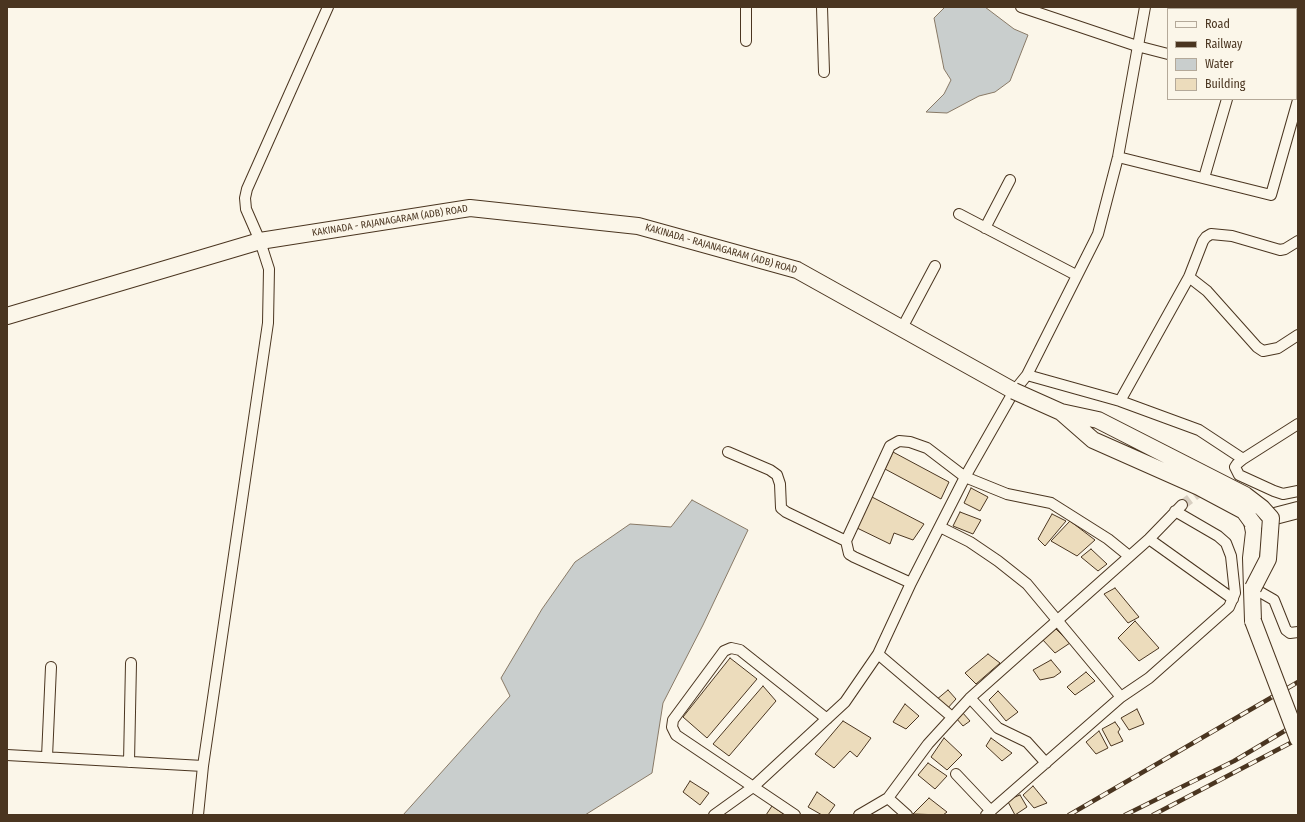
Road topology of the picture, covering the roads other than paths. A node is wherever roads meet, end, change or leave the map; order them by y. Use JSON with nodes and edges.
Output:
{"nodes":[{"id":1,"x":328,"y":7,"type":"edge"},
{"id":2,"x":746,"y":7,"type":"edge"},
{"id":3,"x":822,"y":7,"type":"edge"},
{"id":4,"x":1021,"y":7,"type":"edge"},
{"id":5,"x":1145,"y":7,"type":"edge"},
{"id":6,"x":746,"y":41,"type":"dead end"},
{"id":7,"x":1137,"y":46,"type":"junction"},
{"id":8,"x":1167,"y":54,"type":"edge"},
{"id":9,"x":824,"y":72,"type":"dead end"},
{"id":10,"x":1227,"y":100,"type":"edge"},
{"id":11,"x":1298,"y":100,"type":"edge"},
{"id":12,"x":1118,"y":157,"type":"junction"},
{"id":13,"x":1204,"y":178,"type":"junction"},
{"id":14,"x":1010,"y":180,"type":"dead end"},
{"id":15,"x":958,"y":214,"type":"dead end"},
{"id":16,"x":985,"y":228,"type":"junction"},
{"id":17,"x":260,"y":241,"type":"junction"},
{"id":18,"x":1298,"y":241,"type":"edge"},
{"id":19,"x":935,"y":266,"type":"dead end"},
{"id":20,"x":1076,"y":275,"type":"junction"},
{"id":21,"x":1189,"y":277,"type":"junction"},
{"id":22,"x":7,"y":316,"type":"edge"},
{"id":23,"x":902,"y":328,"type":"junction"},
{"id":24,"x":1298,"y":335,"type":"edge"},
{"id":25,"x":1027,"y":374,"type":"junction"},
{"id":26,"x":1014,"y":391,"type":"junction"},
{"id":27,"x":1120,"y":401,"type":"junction"},
{"id":28,"x":1060,"y":412,"type":"junction"},
{"id":29,"x":1298,"y":424,"type":"edge"},
{"id":30,"x":728,"y":452,"type":"dead end"},
{"id":31,"x":1240,"y":462,"type":"junction"},
{"id":32,"x":965,"y":477,"type":"junction"},
{"id":33,"x":1211,"y":483,"type":"tunnel mouth"},
{"id":34,"x":1298,"y":491,"type":"edge"},
{"id":35,"x":1298,"y":510,"type":"edge"},
{"id":36,"x":1271,"y":518,"type":"junction"},
{"id":37,"x":1252,"y":522,"type":"junction"},
{"id":38,"x":940,"y":527,"type":"junction"},
{"id":39,"x":1149,"y":539,"type":"junction"},
{"id":40,"x":846,"y":541,"type":"junction"},
{"id":41,"x":1129,"y":556,"type":"junction"},
{"id":42,"x":911,"y":583,"type":"junction"},
{"id":43,"x":1253,"y":588,"type":"junction"},
{"id":44,"x":1233,"y":599,"type":"junction"},
{"id":45,"x":1057,"y":621,"type":"junction"},
{"id":46,"x":1298,"y":632,"type":"edge"},
{"id":47,"x":878,"y":654,"type":"junction"},
{"id":48,"x":131,"y":663,"type":"dead end"},
{"id":49,"x":51,"y":667,"type":"dead end"},
{"id":50,"x":1121,"y":697,"type":"junction"},
{"id":51,"x":970,"y":698,"type":"junction"},
{"id":52,"x":952,"y":717,"type":"junction"},
{"id":53,"x":827,"y":719,"type":"junction"},
{"id":54,"x":1298,"y":739,"type":"edge"},
{"id":55,"x":7,"y":755,"type":"edge"},
{"id":56,"x":47,"y":757,"type":"junction"},
{"id":57,"x":129,"y":762,"type":"junction"},
{"id":58,"x":1046,"y":763,"type":"junction"},
{"id":59,"x":203,"y":766,"type":"junction"},
{"id":60,"x":956,"y":774,"type":"dead end"},
{"id":61,"x":753,"y":787,"type":"junction"},
{"id":62,"x":888,"y":798,"type":"junction"},
{"id":63,"x":989,"y":813,"type":"edge"},
{"id":64,"x":198,"y":815,"type":"edge"},
{"id":65,"x":714,"y":815,"type":"edge"},
{"id":66,"x":795,"y":815,"type":"edge"},
{"id":67,"x":859,"y":815,"type":"edge"},
{"id":68,"x":907,"y":815,"type":"edge"}],
"edges":[{"from":1,"to":17,"type":"street"},
{"from":2,"to":6,"type":"street"},
{"from":3,"to":9,"type":"street"},
{"from":4,"to":7,"type":"street"},
{"from":5,"to":7,"type":"street"},
{"from":7,"to":8,"type":"street"},
{"from":7,"to":12,"type":"street"},
{"from":10,"to":13,"type":"street"},
{"from":11,"to":13,"type":"street"},
{"from":12,"to":13,"type":"street"},
{"from":12,"to":20,"type":"street"},
{"from":14,"to":16,"type":"street"},
{"from":15,"to":16,"type":"street"},
{"from":16,"to":20,"type":"street"},
{"from":17,"to":22,"type":"main road","name":"KAKINADA - RAJANAGARAM (ADB) ROAD"},
{"from":17,"to":23,"type":"main road","name":"KAKINADA - RAJANAGARAM (ADB) ROAD"},
{"from":17,"to":59,"type":"street"},
{"from":18,"to":21,"type":"street"},
{"from":19,"to":23,"type":"street"},
{"from":20,"to":25,"type":"street"},
{"from":21,"to":24,"type":"street"},
{"from":21,"to":27,"type":"street"},
{"from":23,"to":26,"type":"main road","name":"KAKINADA - RAJANAGARAM (ADB) ROAD"},
{"from":25,"to":26,"type":"street"},
{"from":25,"to":27,"type":"street"},
{"from":26,"to":28,"type":"main road","name":"KAKINADA - RAJANAGARAM (ADB) ROAD","bridge":true},
{"from":26,"to":32,"type":"street"},
{"from":27,"to":31,"type":"street"},
{"from":28,"to":36,"type":"main road","bridge":true},
{"from":28,"to":37,"type":"main road","name":"KAKINADA - RAJANAGARAM (ADB) ROAD","bridge":true},
{"from":29,"to":31,"type":"street"},
{"from":30,"to":40,"type":"street"},
{"from":31,"to":33,"type":"street"},
{"from":31,"to":34,"type":"street"},
{"from":32,"to":38,"type":"street"},
{"from":32,"to":40,"type":"street"},
{"from":32,"to":41,"type":"street"},
{"from":35,"to":36,"type":"main road"},
{"from":36,"to":37,"type":"main road"},
{"from":36,"to":43,"type":"main road","bridge":true},
{"from":37,"to":43,"type":"main road"},
{"from":38,"to":42,"type":"street"},
{"from":38,"to":45,"type":"street"},
{"from":39,"to":41,"type":"street"},
{"from":39,"to":44,"type":"street"},
{"from":39,"to":44,"type":"street"},
{"from":40,"to":42,"type":"street"},
{"from":41,"to":45,"type":"street"},
{"from":42,"to":47,"type":"street"},
{"from":43,"to":46,"type":"street"},
{"from":43,"to":54,"type":"main road","bridge":true},
{"from":44,"to":50,"type":"street"},
{"from":45,"to":50,"type":"street"},
{"from":45,"to":51,"type":"street"},
{"from":47,"to":52,"type":"street"},
{"from":47,"to":53,"type":"street"},
{"from":48,"to":57,"type":"street"},
{"from":49,"to":56,"type":"street"},
{"from":50,"to":58,"type":"street"},
{"from":51,"to":52,"type":"street"},
{"from":51,"to":58,"type":"street"},
{"from":52,"to":62,"type":"street"},
{"from":53,"to":61,"type":"street"},
{"from":53,"to":61,"type":"street"},
{"from":55,"to":56,"type":"street"},
{"from":56,"to":57,"type":"street"},
{"from":57,"to":59,"type":"street"},
{"from":58,"to":63,"type":"street"},
{"from":59,"to":64,"type":"street"},
{"from":60,"to":63,"type":"street"},
{"from":61,"to":65,"type":"street"},
{"from":61,"to":66,"type":"street"},
{"from":62,"to":67,"type":"street"},
{"from":62,"to":68,"type":"street"}]}
